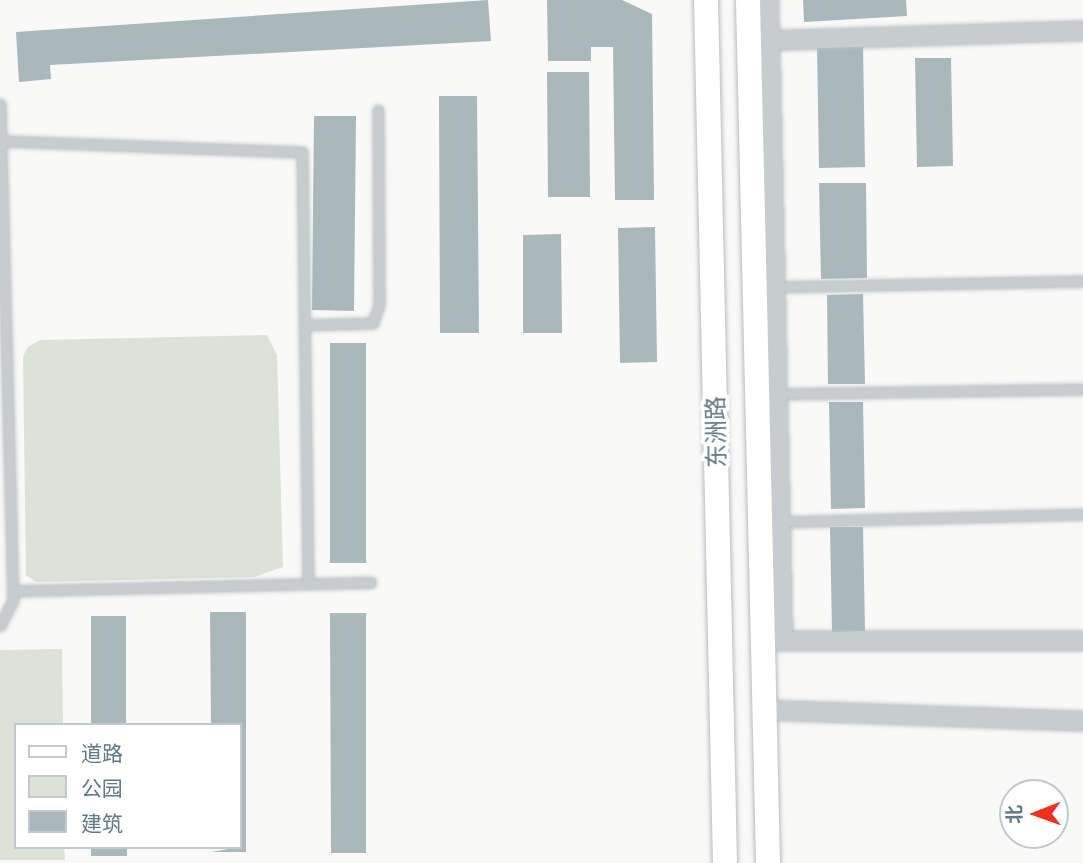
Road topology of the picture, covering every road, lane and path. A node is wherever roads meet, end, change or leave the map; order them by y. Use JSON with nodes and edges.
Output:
{"nodes":[{"id":1,"x":706,"y":0,"type":"edge"},
{"id":2,"x":748,"y":0,"type":"edge"},
{"id":3,"x":769,"y":0,"type":"edge"},
{"id":4,"x":1083,"y":31,"type":"edge"},
{"id":5,"x":760,"y":41,"type":"junction"},
{"id":6,"x":0,"y":104,"type":"edge"},
{"id":7,"x":379,"y":110,"type":"dead end"},
{"id":8,"x":1,"y":141,"type":"edge"},
{"id":9,"x":1083,"y":281,"type":"edge"},
{"id":10,"x":775,"y":287,"type":"junction"},
{"id":11,"x":304,"y":325,"type":"junction"},
{"id":12,"x":3,"y":360,"type":"edge"},
{"id":13,"x":1083,"y":389,"type":"edge"},
{"id":14,"x":777,"y":394,"type":"junction"},
{"id":15,"x":1083,"y":514,"type":"edge"},
{"id":16,"x":780,"y":522,"type":"junction"},
{"id":17,"x":371,"y":582,"type":"dead end"},
{"id":18,"x":308,"y":583,"type":"junction"},
{"id":19,"x":13,"y":591,"type":"junction"},
{"id":20,"x":0,"y":626,"type":"edge"},
{"id":21,"x":773,"y":641,"type":"junction"},
{"id":22,"x":1083,"y":641,"type":"edge"},
{"id":23,"x":764,"y":710,"type":"junction"},
{"id":24,"x":1083,"y":721,"type":"edge"},
{"id":25,"x":725,"y":863,"type":"edge"},
{"id":26,"x":768,"y":863,"type":"edge"}],
"edges":[{"from":1,"to":25,"type":"street","name":"东洲路"},
{"from":2,"to":5,"type":"street","name":"东洲路"},
{"from":3,"to":5,"type":"street"},
{"from":4,"to":5,"type":"street"},
{"from":5,"to":10,"type":"street"},
{"from":5,"to":21,"type":"street","name":"东洲路"},
{"from":6,"to":8,"type":"lane"},
{"from":7,"to":11,"type":"lane"},
{"from":8,"to":11,"type":"lane"},
{"from":8,"to":12,"type":"lane"},
{"from":9,"to":10,"type":"lane"},
{"from":10,"to":14,"type":"street"},
{"from":11,"to":18,"type":"lane"},
{"from":12,"to":19,"type":"lane"},
{"from":13,"to":14,"type":"lane"},
{"from":14,"to":16,"type":"street"},
{"from":15,"to":16,"type":"lane"},
{"from":16,"to":21,"type":"street"},
{"from":17,"to":18,"type":"lane"},
{"from":18,"to":19,"type":"lane"},
{"from":19,"to":20,"type":"lane"},
{"from":21,"to":22,"type":"street"},
{"from":21,"to":23,"type":"street","name":"东洲路"},
{"from":23,"to":24,"type":"street"},
{"from":23,"to":26,"type":"street","name":"东洲路"}]}
